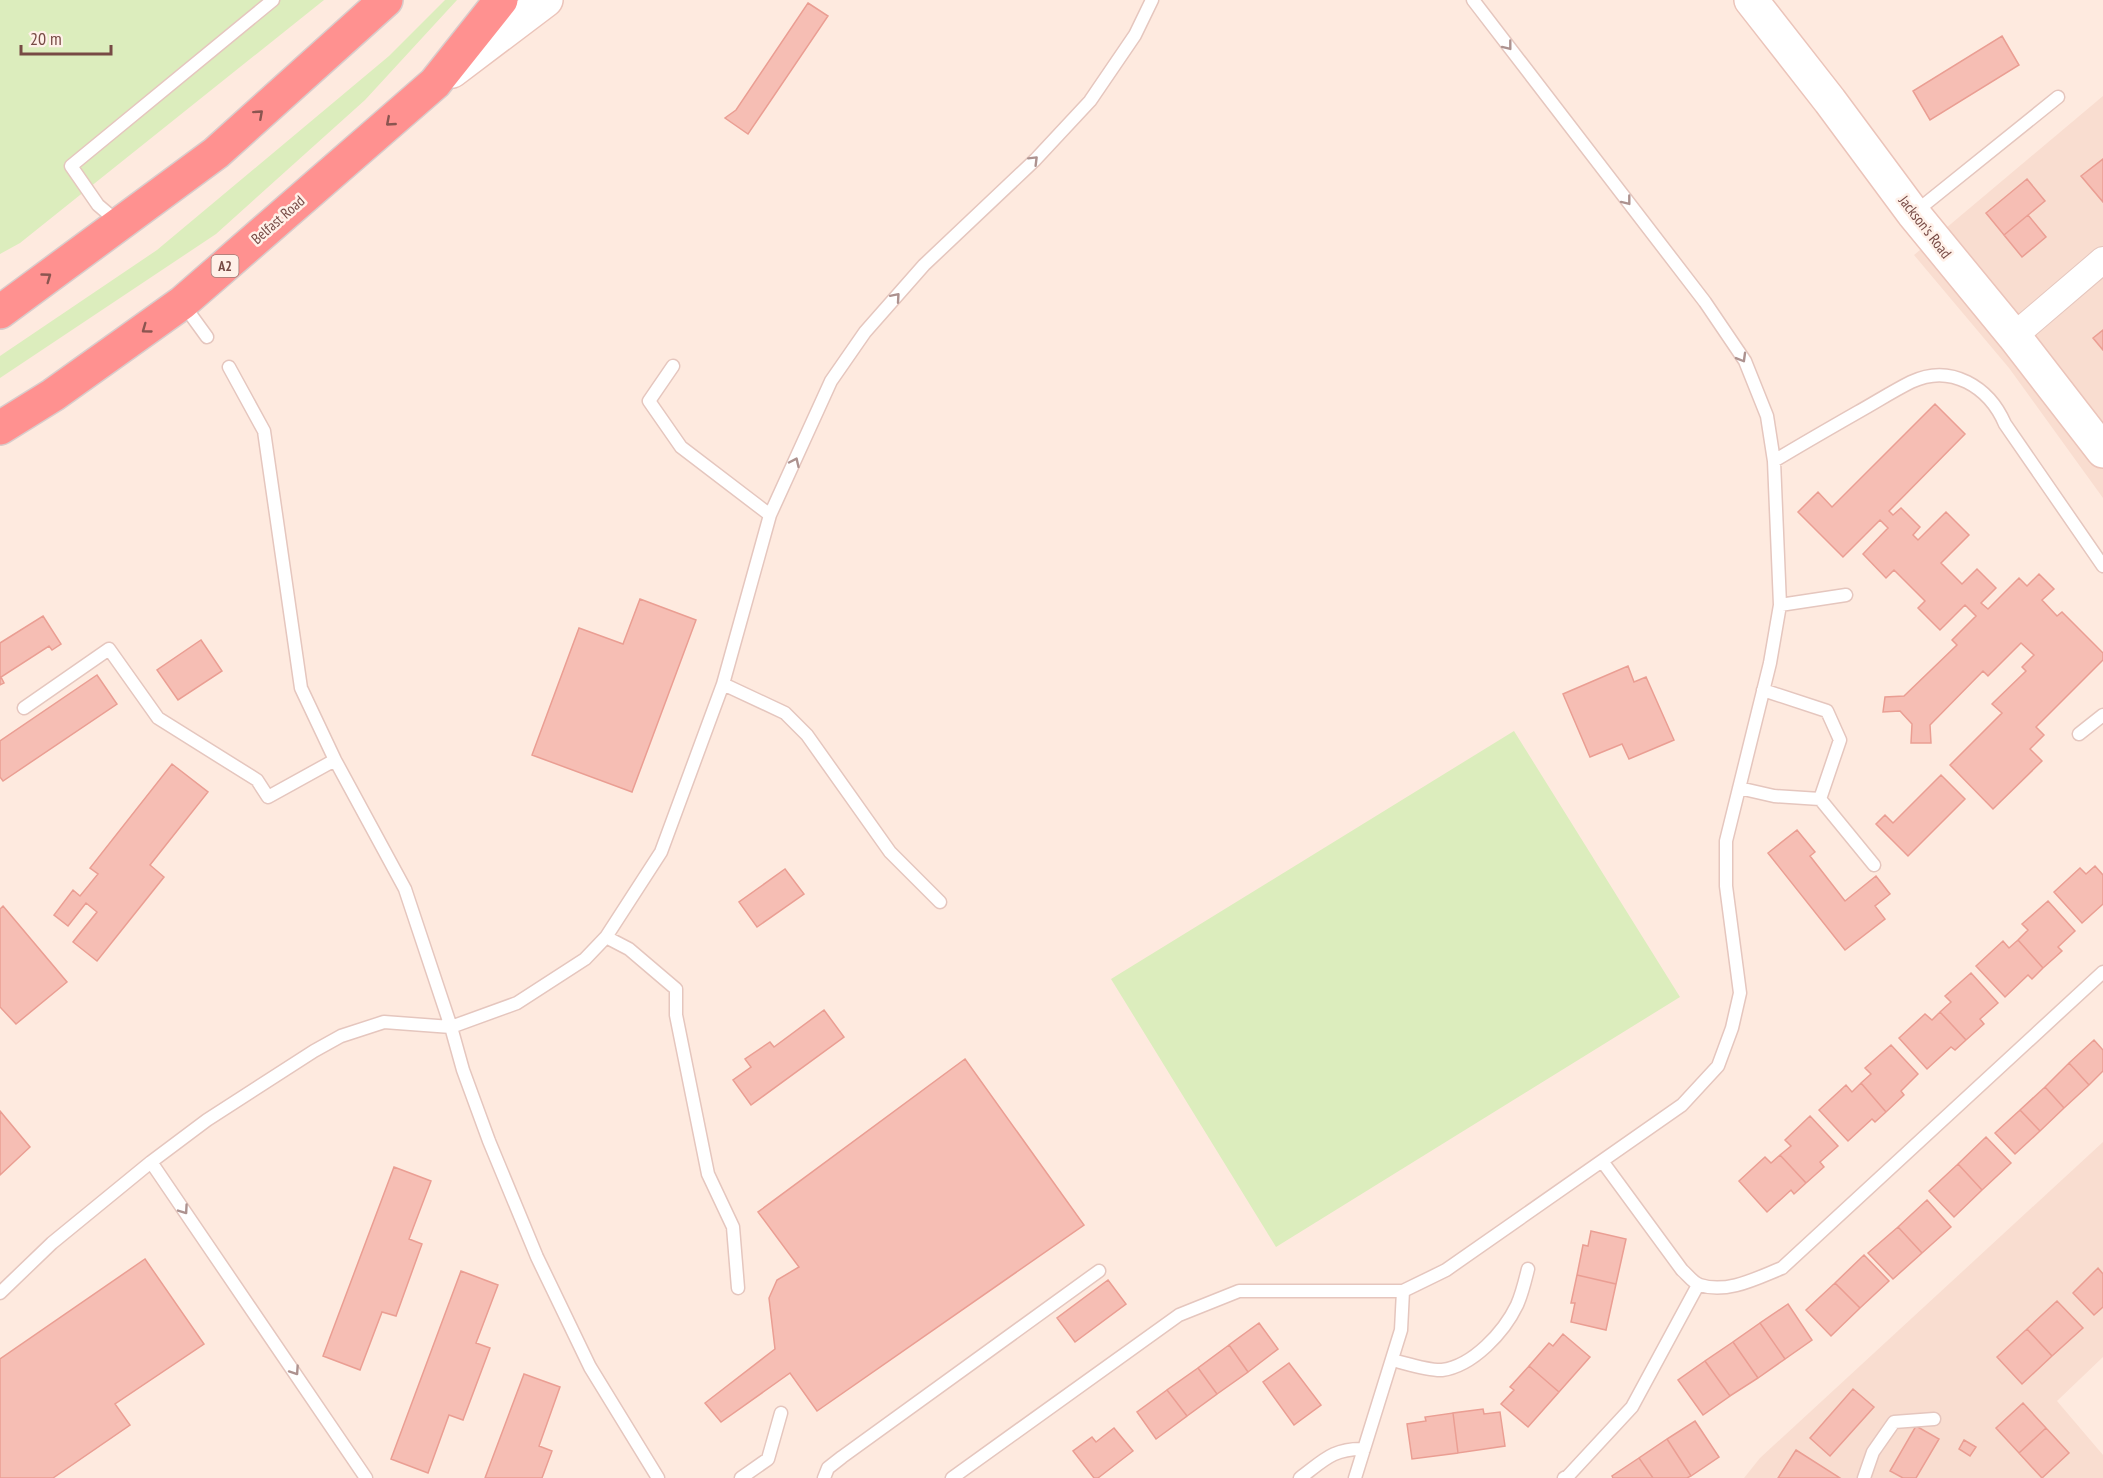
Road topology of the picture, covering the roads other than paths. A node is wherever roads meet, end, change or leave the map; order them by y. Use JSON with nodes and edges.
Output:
{"nodes":[{"id":1,"x":273,"y":0,"type":"edge"},
{"id":2,"x":501,"y":0,"type":"edge"},
{"id":3,"x":546,"y":0,"type":"edge"},
{"id":4,"x":1152,"y":0,"type":"edge"},
{"id":5,"x":1473,"y":0,"type":"edge"},
{"id":6,"x":1751,"y":0,"type":"edge"},
{"id":7,"x":376,"y":10,"type":"edge"},
{"id":8,"x":435,"y":83,"type":"junction"},
{"id":9,"x":2058,"y":97,"type":"dead end"},
{"id":10,"x":1914,"y":213,"type":"junction"},
{"id":11,"x":120,"y":224,"type":"junction"},
{"id":12,"x":2103,"y":260,"type":"edge"},
{"id":13,"x":182,"y":303,"type":"junction"},
{"id":14,"x":0,"y":312,"type":"edge"},
{"id":15,"x":2014,"y":336,"type":"junction"},
{"id":16,"x":207,"y":337,"type":"dead end"},
{"id":17,"x":673,"y":366,"type":"dead end"},
{"id":18,"x":229,"y":367,"type":"dead end"},
{"id":19,"x":0,"y":428,"type":"edge"},
{"id":20,"x":2103,"y":452,"type":"edge"},
{"id":21,"x":1774,"y":461,"type":"junction"},
{"id":22,"x":770,"y":515,"type":"junction"},
{"id":23,"x":2103,"y":566,"type":"edge"},
{"id":24,"x":1846,"y":596,"type":"dead end"},
{"id":25,"x":1780,"y":605,"type":"junction"},
{"id":26,"x":723,"y":684,"type":"junction"},
{"id":27,"x":1763,"y":690,"type":"junction"},
{"id":28,"x":24,"y":708,"type":"dead end"},
{"id":29,"x":2103,"y":715,"type":"edge"},
{"id":30,"x":2079,"y":734,"type":"dead end"},
{"id":31,"x":335,"y":760,"type":"junction"},
{"id":32,"x":1739,"y":788,"type":"junction"},
{"id":33,"x":1820,"y":799,"type":"junction"},
{"id":34,"x":1874,"y":865,"type":"dead end"},
{"id":35,"x":940,"y":902,"type":"dead end"},
{"id":36,"x":606,"y":938,"type":"junction"},
{"id":37,"x":2103,"y":972,"type":"edge"},
{"id":38,"x":451,"y":1027,"type":"junction"},
{"id":39,"x":1602,"y":1161,"type":"junction"},
{"id":40,"x":151,"y":1162,"type":"junction"},
{"id":41,"x":1528,"y":1269,"type":"dead end"},
{"id":42,"x":1099,"y":1271,"type":"dead end"},
{"id":43,"x":1698,"y":1285,"type":"junction"},
{"id":44,"x":738,"y":1288,"type":"dead end"},
{"id":45,"x":1403,"y":1291,"type":"junction"},
{"id":46,"x":0,"y":1293,"type":"edge"},
{"id":47,"x":1392,"y":1360,"type":"junction"},
{"id":48,"x":781,"y":1413,"type":"dead end"},
{"id":49,"x":1934,"y":1419,"type":"dead end"},
{"id":50,"x":1364,"y":1449,"type":"junction"},
{"id":51,"x":366,"y":1478,"type":"edge"},
{"id":52,"x":658,"y":1478,"type":"edge"},
{"id":53,"x":741,"y":1478,"type":"edge"},
{"id":54,"x":824,"y":1478,"type":"edge"},
{"id":55,"x":952,"y":1478,"type":"edge"},
{"id":56,"x":1300,"y":1478,"type":"edge"},
{"id":57,"x":1355,"y":1478,"type":"edge"},
{"id":58,"x":1563,"y":1478,"type":"edge"},
{"id":59,"x":1864,"y":1478,"type":"edge"}],
"edges":[{"from":1,"to":11,"type":"lane"},
{"from":2,"to":8,"type":"highway","number":"A2"},
{"from":3,"to":8,"type":"street","name":"Belfast Road"},
{"from":22,"to":4,"type":"lane","one_way":true},
{"from":5,"to":21,"type":"lane","one_way":true},
{"from":6,"to":10,"type":"street","name":"Jackson's Road"},
{"from":11,"to":7,"type":"highway","one_way":true},
{"from":8,"to":13,"type":"highway","name":"Belfast Road","number":"A2","one_way":true},
{"from":9,"to":10,"type":"lane"},
{"from":10,"to":15,"type":"street","name":"Jackson's Road"},
{"from":14,"to":11,"type":"highway","one_way":true},
{"from":12,"to":15,"type":"street"},
{"from":13,"to":16,"type":"lane"},
{"from":13,"to":19,"type":"highway","name":"Belfast Road","number":"A2","one_way":true},
{"from":15,"to":20,"type":"street","name":"Jackson's Road"},
{"from":17,"to":22,"type":"lane"},
{"from":18,"to":31,"type":"lane"},
{"from":21,"to":23,"type":"lane"},
{"from":21,"to":25,"type":"lane"},
{"from":22,"to":26,"type":"lane"},
{"from":24,"to":25,"type":"lane"},
{"from":25,"to":27,"type":"lane"},
{"from":26,"to":35,"type":"lane"},
{"from":26,"to":36,"type":"lane"},
{"from":27,"to":32,"type":"lane"},
{"from":27,"to":33,"type":"lane"},
{"from":28,"to":31,"type":"lane"},
{"from":29,"to":30,"type":"lane"},
{"from":31,"to":38,"type":"lane"},
{"from":32,"to":33,"type":"lane"},
{"from":32,"to":39,"type":"lane"},
{"from":33,"to":34,"type":"lane"},
{"from":36,"to":38,"type":"lane"},
{"from":36,"to":44,"type":"lane"},
{"from":37,"to":43,"type":"lane"},
{"from":38,"to":40,"type":"lane"},
{"from":38,"to":52,"type":"lane"},
{"from":39,"to":43,"type":"lane"},
{"from":39,"to":45,"type":"lane"},
{"from":40,"to":46,"type":"lane"},
{"from":40,"to":51,"type":"lane","one_way":true},
{"from":41,"to":47,"type":"lane"},
{"from":42,"to":54,"type":"lane"},
{"from":43,"to":58,"type":"lane"},
{"from":45,"to":47,"type":"lane"},
{"from":45,"to":55,"type":"lane"},
{"from":47,"to":50,"type":"lane"},
{"from":48,"to":53,"type":"lane"},
{"from":49,"to":59,"type":"lane"},
{"from":50,"to":56,"type":"lane"},
{"from":50,"to":57,"type":"lane"}]}
